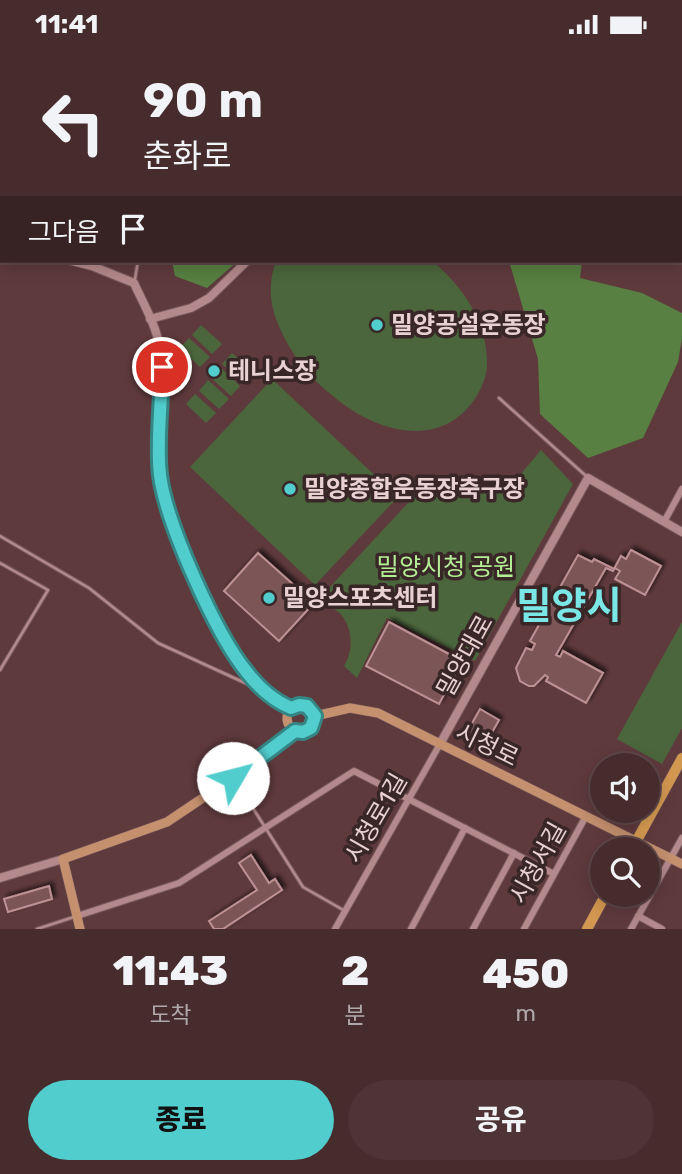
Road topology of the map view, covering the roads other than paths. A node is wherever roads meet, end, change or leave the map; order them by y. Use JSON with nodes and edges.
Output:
{"nodes":[{"id":1,"x":82,"y":263,"type":"edge"},
{"id":2,"x":138,"y":263,"type":"edge"},
{"id":3,"x":245,"y":263,"type":"edge"},
{"id":4,"x":134,"y":283,"type":"junction"},
{"id":5,"x":150,"y":319,"type":"junction"},
{"id":6,"x":499,"y":398,"type":"dead end"},
{"id":7,"x":588,"y":478,"type":"junction"},
{"id":8,"x":682,"y":489,"type":"edge"},
{"id":9,"x":664,"y":521,"type":"junction"},
{"id":10,"x":682,"y":532,"type":"edge"},
{"id":11,"x":0,"y":536,"type":"edge"},
{"id":12,"x":0,"y":563,"type":"edge"},
{"id":13,"x":0,"y":670,"type":"edge"},
{"id":14,"x":263,"y":691,"type":"junction"},
{"id":15,"x":291,"y":708,"type":"junction"},
{"id":16,"x":315,"y":716,"type":"junction"},
{"id":17,"x":295,"y":731,"type":"junction"},
{"id":18,"x":440,"y":744,"type":"junction"},
{"id":19,"x":682,"y":758,"type":"edge"},
{"id":20,"x":233,"y":778,"type":"junction"},
{"id":21,"x":409,"y":799,"type":"junction"},
{"id":22,"x":586,"y":816,"type":"junction"},
{"id":23,"x":265,"y":828,"type":"junction"},
{"id":24,"x":465,"y":828,"type":"junction"},
{"id":25,"x":621,"y":837,"type":"edge"},
{"id":26,"x":638,"y":837,"type":"edge"},
{"id":27,"x":682,"y":838,"type":"edge"},
{"id":28,"x":514,"y":853,"type":"junction"},
{"id":29,"x":660,"y":854,"type":"edge"},
{"id":30,"x":671,"y":858,"type":"junction"},
{"id":31,"x":63,"y":859,"type":"junction"},
{"id":32,"x":682,"y":864,"type":"edge"},
{"id":33,"x":554,"y":874,"type":"junction"},
{"id":34,"x":0,"y":878,"type":"edge"},
{"id":35,"x":599,"y":907,"type":"edge"},
{"id":36,"x":345,"y":911,"type":"junction"},
{"id":37,"x":77,"y":916,"type":"junction"},
{"id":38,"x":638,"y":916,"type":"junction"},
{"id":39,"x":37,"y":929,"type":"edge"},
{"id":40,"x":80,"y":929,"type":"edge"},
{"id":41,"x":335,"y":929,"type":"edge"},
{"id":42,"x":411,"y":929,"type":"edge"},
{"id":43,"x":473,"y":929,"type":"edge"},
{"id":44,"x":524,"y":929,"type":"edge"},
{"id":45,"x":587,"y":929,"type":"edge"},
{"id":46,"x":631,"y":929,"type":"edge"},
{"id":47,"x":662,"y":929,"type":"edge"}],
"edges":[{"from":1,"to":4,"type":"street"},
{"from":2,"to":4,"type":"lane"},
{"from":3,"to":5,"type":"street"},
{"from":4,"to":5,"type":"street"},
{"from":5,"to":14,"type":"street"},
{"from":6,"to":7,"type":"lane"},
{"from":7,"to":9,"type":"street"},
{"from":7,"to":18,"type":"street","name":"밀양대로"},
{"from":8,"to":9,"type":"street"},
{"from":9,"to":10,"type":"street"},
{"from":11,"to":14,"type":"lane"},
{"from":12,"to":13,"type":"lane"},
{"from":14,"to":15,"type":"street"},
{"from":15,"to":16,"type":"main road"},
{"from":15,"to":17,"type":"main road"},
{"from":16,"to":17,"type":"main road"},
{"from":16,"to":18,"type":"main road","name":"시청로"},
{"from":17,"to":20,"type":"main road"},
{"from":18,"to":21,"type":"street","name":"시청로1길"},
{"from":18,"to":22,"type":"main road","name":"시청로"},
{"from":19,"to":26,"type":"main road"},
{"from":20,"to":23,"type":"lane"},
{"from":20,"to":31,"type":"main road"},
{"from":21,"to":23,"type":"street"},
{"from":21,"to":24,"type":"street"},
{"from":21,"to":36,"type":"street","name":"시청로1길"},
{"from":22,"to":25,"type":"main road","name":"시청로"},
{"from":22,"to":33,"type":"street","name":"시청서길"},
{"from":23,"to":36,"type":"lane"},
{"from":23,"to":37,"type":"street"},
{"from":24,"to":28,"type":"street"},
{"from":24,"to":42,"type":"street"},
{"from":27,"to":30,"type":"street"},
{"from":28,"to":33,"type":"street"},
{"from":28,"to":43,"type":"street"},
{"from":29,"to":30,"type":"main road","name":"시청로"},
{"from":30,"to":32,"type":"main road","name":"시청로"},
{"from":30,"to":38,"type":"street"},
{"from":31,"to":34,"type":"street"},
{"from":31,"to":37,"type":"main road"},
{"from":33,"to":44,"type":"street","name":"시청서길"},
{"from":35,"to":45,"type":"main road"},
{"from":36,"to":41,"type":"street","name":"시청로1길"},
{"from":37,"to":39,"type":"lane"},
{"from":37,"to":40,"type":"main road"},
{"from":38,"to":46,"type":"street"},
{"from":38,"to":47,"type":"street"}]}
